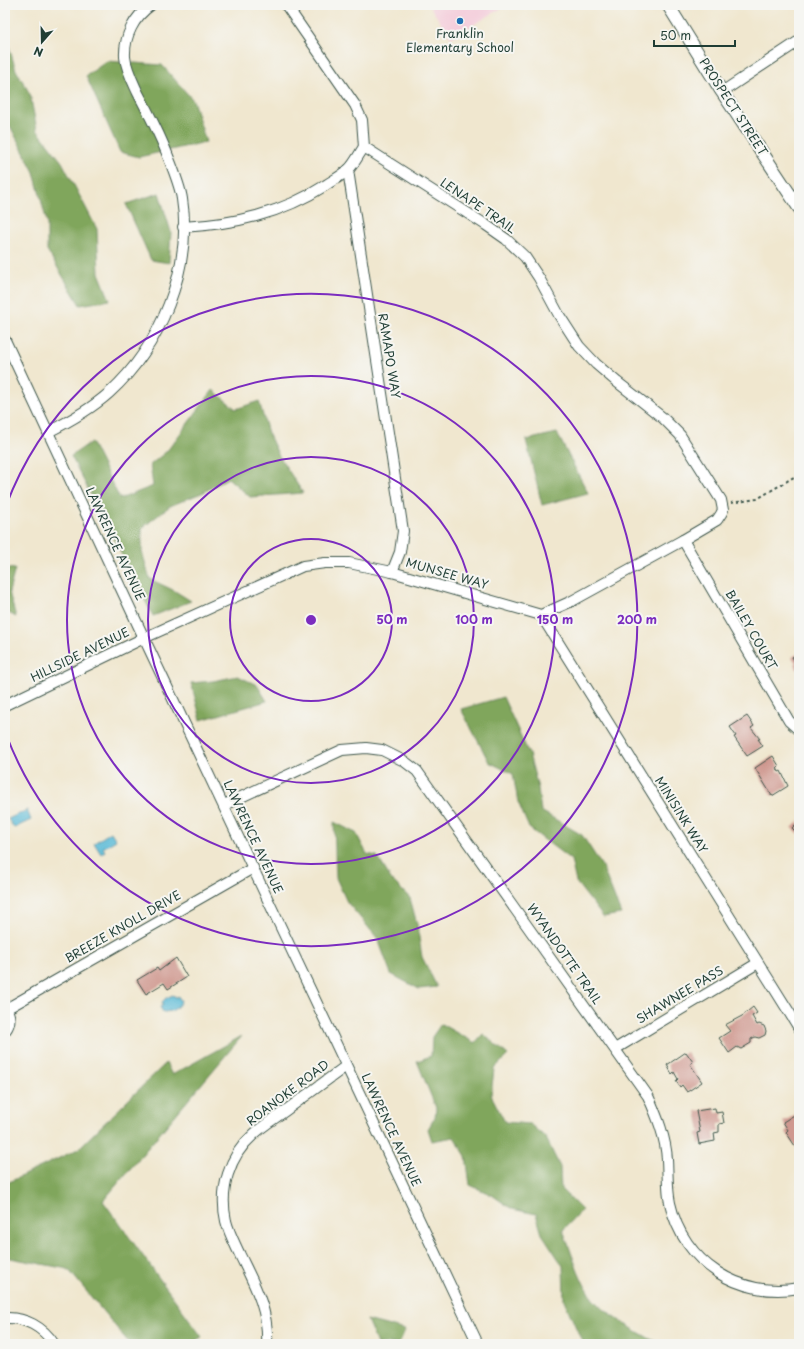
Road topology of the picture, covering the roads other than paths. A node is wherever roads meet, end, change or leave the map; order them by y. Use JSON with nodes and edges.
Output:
{"nodes":[{"id":1,"x":151,"y":5,"type":"edge"},
{"id":2,"x":286,"y":5,"type":"edge"},
{"id":3,"x":668,"y":5,"type":"edge"},
{"id":4,"x":799,"y":41,"type":"edge"},
{"id":5,"x":722,"y":92,"type":"junction"},
{"id":6,"x":364,"y":147,"type":"junction"},
{"id":7,"x":348,"y":170,"type":"junction"},
{"id":8,"x":799,"y":208,"type":"edge"},
{"id":9,"x":183,"y":227,"type":"junction"},
{"id":10,"x":5,"y":340,"type":"edge"},
{"id":11,"x":48,"y":432,"type":"junction"},
{"id":12,"x":683,"y":540,"type":"junction"},
{"id":13,"x":392,"y":572,"type":"junction"},
{"id":14,"x":541,"y":615,"type":"junction"},
{"id":15,"x":144,"y":638,"type":"junction"},
{"id":16,"x":5,"y":705,"type":"edge"},
{"id":17,"x":799,"y":730,"type":"edge"},
{"id":18,"x":224,"y":805,"type":"junction"},
{"id":19,"x":253,"y":868,"type":"junction"},
{"id":20,"x":758,"y":963,"type":"junction"},
{"id":21,"x":6,"y":1009,"type":"edge"},
{"id":22,"x":799,"y":1028,"type":"edge"},
{"id":23,"x":5,"y":1030,"type":"edge"},
{"id":24,"x":615,"y":1049,"type":"junction"},
{"id":25,"x":346,"y":1066,"type":"junction"},
{"id":26,"x":799,"y":1288,"type":"edge"},
{"id":27,"x":5,"y":1318,"type":"edge"},
{"id":28,"x":54,"y":1344,"type":"edge"},
{"id":29,"x":267,"y":1344,"type":"edge"},
{"id":30,"x":478,"y":1344,"type":"edge"}],
"edges":[{"from":1,"to":9,"type":"street"},
{"from":2,"to":6,"type":"street"},
{"from":3,"to":5,"type":"street","name":"PROSPECT STREET"},
{"from":4,"to":5,"type":"street"},
{"from":5,"to":8,"type":"street","name":"PROSPECT STREET"},
{"from":6,"to":7,"type":"street"},
{"from":6,"to":12,"type":"street","name":"LENAPE TRAIL"},
{"from":7,"to":9,"type":"street"},
{"from":7,"to":13,"type":"street","name":"RAMAPO WAY"},
{"from":9,"to":11,"type":"street"},
{"from":10,"to":11,"type":"street","name":"LAWRENCE AVENUE"},
{"from":11,"to":15,"type":"street","name":"LAWRENCE AVENUE"},
{"from":12,"to":14,"type":"street"},
{"from":12,"to":17,"type":"street","name":"BAILEY COURT"},
{"from":13,"to":14,"type":"street","name":"MUNSEE WAY"},
{"from":13,"to":15,"type":"street","name":"MUNSEE WAY"},
{"from":14,"to":20,"type":"street","name":"MINISINK WAY"},
{"from":15,"to":16,"type":"street","name":"HILLSIDE AVENUE"},
{"from":15,"to":18,"type":"street","name":"LAWRENCE AVENUE"},
{"from":18,"to":19,"type":"street","name":"LAWRENCE AVENUE"},
{"from":18,"to":24,"type":"street","name":"WYANDOTTE TRAIL"},
{"from":19,"to":21,"type":"street","name":"BREEZE KNOLL DRIVE"},
{"from":19,"to":25,"type":"street","name":"LAWRENCE AVENUE"},
{"from":20,"to":22,"type":"street","name":"MINISINK WAY"},
{"from":20,"to":24,"type":"street","name":"SHAWNEE PASS"},
{"from":21,"to":23,"type":"street","name":"BREEZE KNOLL DRIVE"},
{"from":24,"to":26,"type":"street","name":"WYANDOTTE TRAIL"},
{"from":25,"to":29,"type":"street","name":"ROANOKE ROAD"},
{"from":25,"to":30,"type":"street","name":"LAWRENCE AVENUE"},
{"from":27,"to":28,"type":"street"}]}
